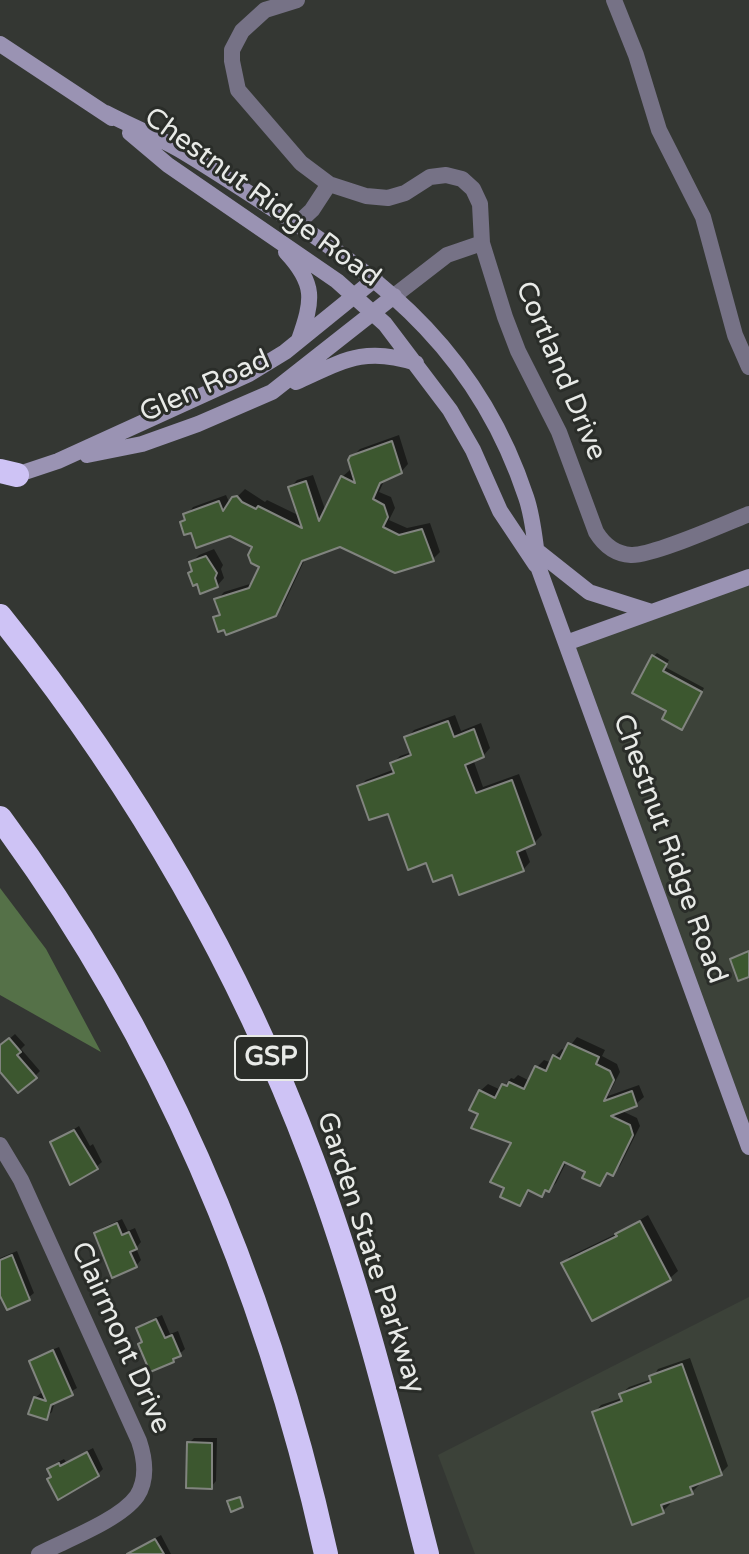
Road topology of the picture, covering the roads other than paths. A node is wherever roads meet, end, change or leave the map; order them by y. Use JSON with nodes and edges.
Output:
{"nodes":[{"id":1,"x":297,"y":0,"type":"edge"},
{"id":2,"x":614,"y":0,"type":"edge"},
{"id":3,"x":0,"y":44,"type":"edge"},
{"id":4,"x":106,"y":113,"type":"junction"},
{"id":5,"x":329,"y":184,"type":"junction"},
{"id":6,"x":297,"y":224,"type":"junction"},
{"id":7,"x":266,"y":230,"type":"junction"},
{"id":8,"x":482,"y":243,"type":"junction"},
{"id":9,"x":375,"y":279,"type":"junction"},
{"id":10,"x":354,"y":295,"type":"junction"},
{"id":11,"x":394,"y":296,"type":"junction"},
{"id":12,"x":373,"y":312,"type":"junction"},
{"id":13,"x":298,"y":341,"type":"junction"},
{"id":14,"x":416,"y":363,"type":"junction"},
{"id":15,"x":749,"y":367,"type":"edge"},
{"id":16,"x":272,"y":392,"type":"junction"},
{"id":17,"x":58,"y":461,"type":"junction"},
{"id":18,"x":6,"y":475,"type":"edge"},
{"id":19,"x":749,"y":514,"type":"edge"},
{"id":20,"x":536,"y":550,"type":"junction"},
{"id":21,"x":539,"y":569,"type":"junction"},
{"id":22,"x":749,"y":577,"type":"edge"},
{"id":23,"x":652,"y":612,"type":"junction"},
{"id":24,"x":0,"y":616,"type":"edge"},
{"id":25,"x":566,"y":643,"type":"junction"},
{"id":26,"x":0,"y":818,"type":"edge"},
{"id":27,"x":0,"y":1145,"type":"edge"},
{"id":28,"x":749,"y":1147,"type":"edge"},
{"id":29,"x":39,"y":1554,"type":"edge"},
{"id":30,"x":326,"y":1554,"type":"edge"},
{"id":31,"x":427,"y":1554,"type":"edge"}],
"edges":[{"from":1,"to":5,"type":"street","name":"Cortland Drive"},
{"from":2,"to":15,"type":"street"},
{"from":3,"to":4,"type":"main road","name":"Chestnut Ridge Road"},
{"from":4,"to":6,"type":"main road","name":"Chestnut Ridge Road"},
{"from":4,"to":7,"type":"main road","name":"Chestnut Ridge Road"},
{"from":5,"to":6,"type":"street"},
{"from":5,"to":8,"type":"street","name":"Cortland Drive"},
{"from":6,"to":9,"type":"main road","name":"Chestnut Ridge Road"},
{"from":7,"to":10,"type":"main road","name":"Chestnut Ridge Road"},
{"from":7,"to":13,"type":"main road"},
{"from":8,"to":11,"type":"street"},
{"from":8,"to":19,"type":"street","name":"Cortland Drive"},
{"from":9,"to":10,"type":"main road","name":"Glen Road"},
{"from":9,"to":11,"type":"main road","name":"Chestnut Ridge Road"},
{"from":10,"to":12,"type":"main road","name":"Chestnut Ridge Road"},
{"from":10,"to":13,"type":"main road","name":"Glen Road"},
{"from":11,"to":12,"type":"main road","name":"Glen Road"},
{"from":11,"to":20,"type":"main road","name":"Chestnut Ridge Road"},
{"from":12,"to":14,"type":"main road","name":"Chestnut Ridge Road"},
{"from":12,"to":16,"type":"main road","name":"Glen Road"},
{"from":13,"to":17,"type":"main road","name":"Glen Road"},
{"from":14,"to":16,"type":"main road"},
{"from":14,"to":21,"type":"main road","name":"Chestnut Ridge Road"},
{"from":16,"to":17,"type":"main road","name":"Glen Road"},
{"from":17,"to":18,"type":"main road","name":"Glen Road"},
{"from":20,"to":21,"type":"main road","name":"Chestnut Ridge Road"},
{"from":20,"to":23,"type":"main road"},
{"from":21,"to":25,"type":"main road","name":"Chestnut Ridge Road"},
{"from":22,"to":23,"type":"main road"},
{"from":23,"to":25,"type":"main road"},
{"from":24,"to":31,"type":"highway","name":"Garden State Parkway","number":"GSP"},
{"from":25,"to":28,"type":"main road","name":"Chestnut Ridge Road"},
{"from":26,"to":30,"type":"highway"},
{"from":27,"to":29,"type":"street","name":"Clairmont Drive"}]}
